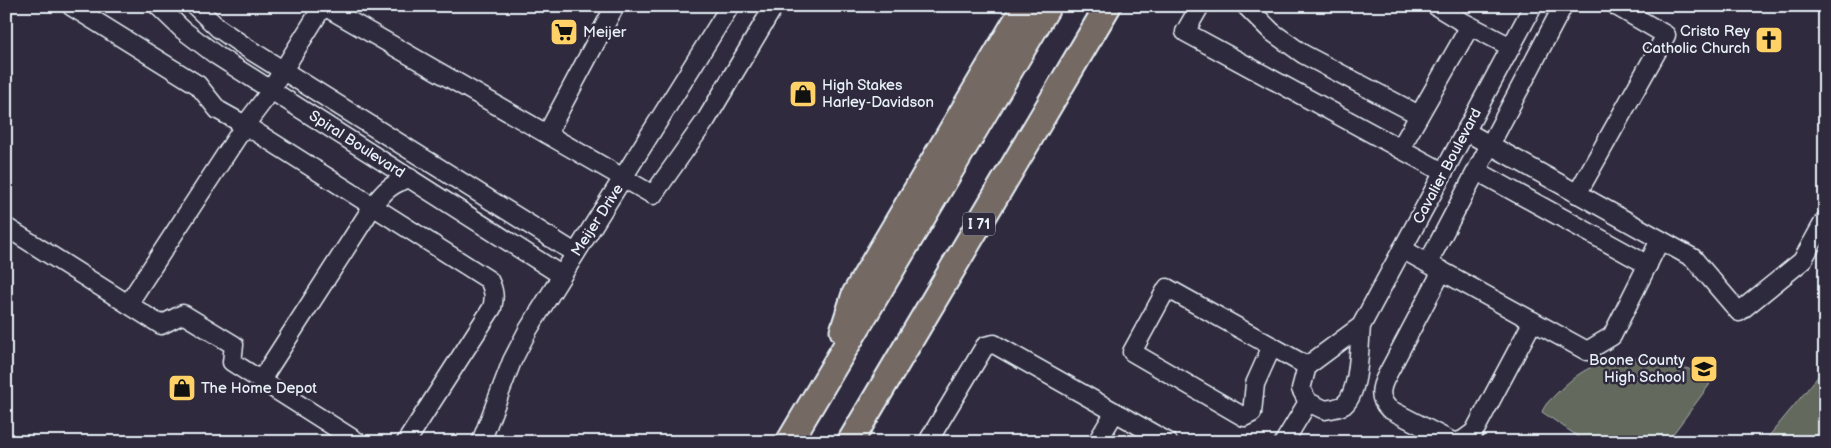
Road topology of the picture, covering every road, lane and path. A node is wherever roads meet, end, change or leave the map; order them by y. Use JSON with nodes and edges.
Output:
{"nodes":[{"id":1,"x":71,"y":6,"type":"edge"},
{"id":2,"x":158,"y":6,"type":"edge"},
{"id":3,"x":196,"y":6,"type":"edge"},
{"id":4,"x":323,"y":6,"type":"edge"},
{"id":5,"x":614,"y":6,"type":"edge"},
{"id":6,"x":730,"y":6,"type":"edge"},
{"id":7,"x":774,"y":6,"type":"edge"},
{"id":8,"x":1024,"y":6,"type":"edge"},
{"id":9,"x":1048,"y":6,"type":"edge"},
{"id":10,"x":1108,"y":6,"type":"edge"},
{"id":11,"x":1200,"y":6,"type":"edge"},
{"id":12,"x":1246,"y":6,"type":"edge"},
{"id":13,"x":1436,"y":6,"type":"edge"},
{"id":14,"x":1533,"y":6,"type":"edge"},
{"id":15,"x":1563,"y":6,"type":"edge"},
{"id":16,"x":1616,"y":6,"type":"edge"},
{"id":17,"x":1470,"y":26,"type":"junction"},
{"id":18,"x":1511,"y":47,"type":"junction"},
{"id":19,"x":282,"y":70,"type":"junction"},
{"id":20,"x":271,"y":89,"type":"junction"},
{"id":21,"x":1419,"y":115,"type":"junction"},
{"id":22,"x":245,"y":125,"type":"junction"},
{"id":23,"x":1465,"y":131,"type":"junction"},
{"id":24,"x":547,"y":134,"type":"junction"},
{"id":25,"x":1491,"y":146,"type":"junction"},
{"id":26,"x":1400,"y":149,"type":"junction"},
{"id":27,"x":387,"y":163,"type":"junction"},
{"id":28,"x":1477,"y":171,"type":"junction"},
{"id":29,"x":1443,"y":172,"type":"junction"},
{"id":30,"x":410,"y":178,"type":"junction"},
{"id":31,"x":624,"y":178,"type":"junction"},
{"id":32,"x":386,"y":189,"type":"junction"},
{"id":33,"x":1578,"y":194,"type":"junction"},
{"id":34,"x":373,"y":206,"type":"junction"},
{"id":35,"x":1825,"y":220,"type":"edge"},
{"id":36,"x":6,"y":227,"type":"edge"},
{"id":37,"x":1660,"y":240,"type":"junction"},
{"id":38,"x":1402,"y":249,"type":"junction"},
{"id":39,"x":575,"y":253,"type":"junction"},
{"id":40,"x":1648,"y":264,"type":"junction"},
{"id":41,"x":1435,"y":267,"type":"junction"},
{"id":42,"x":562,"y":275,"type":"junction"},
{"id":43,"x":128,"y":304,"type":"junction"},
{"id":44,"x":1533,"y":321,"type":"junction"},
{"id":45,"x":1361,"y":326,"type":"junction"},
{"id":46,"x":1272,"y":346,"type":"junction"},
{"id":47,"x":1307,"y":366,"type":"junction"},
{"id":48,"x":261,"y":380,"type":"junction"},
{"id":49,"x":826,"y":380,"type":"junction"},
{"id":50,"x":1308,"y":402,"type":"junction"},
{"id":51,"x":1115,"y":412,"type":"junction"},
{"id":52,"x":358,"y":442,"type":"edge"},
{"id":53,"x":406,"y":442,"type":"edge"},
{"id":54,"x":481,"y":442,"type":"edge"},
{"id":55,"x":789,"y":442,"type":"edge"},
{"id":56,"x":850,"y":442,"type":"edge"},
{"id":57,"x":931,"y":442,"type":"edge"},
{"id":58,"x":1098,"y":442,"type":"edge"},
{"id":59,"x":1168,"y":442,"type":"edge"},
{"id":60,"x":1284,"y":442,"type":"edge"},
{"id":61,"x":1453,"y":442,"type":"edge"},
{"id":62,"x":1457,"y":442,"type":"edge"}],
"edges":[{"from":1,"to":22,"type":"street"},
{"from":2,"to":20,"type":"street","name":"Spiral Boulevard"},
{"from":3,"to":19,"type":"street","name":"Spiral Boulevard"},
{"from":4,"to":19,"type":"street"},
{"from":4,"to":24,"type":"street"},
{"from":5,"to":24,"type":"street"},
{"from":6,"to":31,"type":"street","name":"Meijer Drive"},
{"from":7,"to":31,"type":"street"},
{"from":8,"to":49,"type":"highway"},
{"from":9,"to":49,"type":"highway"},
{"from":10,"to":56,"type":"highway","number":"I 71"},
{"from":11,"to":26,"type":"street"},
{"from":12,"to":21,"type":"street"},
{"from":13,"to":17,"type":"street"},
{"from":14,"to":18,"type":"street","name":"Cavalier Boulevard"},
{"from":15,"to":25,"type":"street"},
{"from":16,"to":33,"type":"street"},
{"from":17,"to":18,"type":"street"},
{"from":17,"to":21,"type":"street"},
{"from":18,"to":23,"type":"street","name":"Cavalier Boulevard"},
{"from":19,"to":20,"type":"street"},
{"from":19,"to":39,"type":"street","name":"Spiral Boulevard"},
{"from":20,"to":22,"type":"street"},
{"from":20,"to":27,"type":"street","name":"Spiral Boulevard"},
{"from":21,"to":26,"type":"street"},
{"from":22,"to":34,"type":"street"},
{"from":22,"to":43,"type":"street"},
{"from":23,"to":25,"type":"street"},
{"from":23,"to":29,"type":"street","name":"Cavalier Boulevard"},
{"from":24,"to":31,"type":"street"},
{"from":25,"to":28,"type":"street"},
{"from":25,"to":33,"type":"street"},
{"from":26,"to":29,"type":"street"},
{"from":27,"to":30,"type":"street","name":"Spiral Boulevard"},
{"from":27,"to":32,"type":"street"},
{"from":28,"to":40,"type":"street"},
{"from":28,"to":41,"type":"street"},
{"from":29,"to":38,"type":"street","name":"Cavalier Boulevard"},
{"from":30,"to":32,"type":"street"},
{"from":30,"to":42,"type":"street","name":"Spiral Boulevard"},
{"from":31,"to":39,"type":"street","name":"Meijer Drive"},
{"from":32,"to":34,"type":"street"},
{"from":33,"to":37,"type":"street"},
{"from":34,"to":48,"type":"street"},
{"from":34,"to":53,"type":"street"},
{"from":35,"to":37,"type":"street"},
{"from":36,"to":43,"type":"street"},
{"from":37,"to":40,"type":"street"},
{"from":38,"to":41,"type":"street"},
{"from":38,"to":45,"type":"street","name":"Cavalier Boulevard"},
{"from":39,"to":42,"type":"street","name":"Meijer Drive"},
{"from":40,"to":44,"type":"street"},
{"from":41,"to":44,"type":"street"},
{"from":41,"to":61,"type":"street"},
{"from":42,"to":54,"type":"street","name":"Meijer Drive"},
{"from":43,"to":48,"type":"street"},
{"from":44,"to":62,"type":"street"},
{"from":45,"to":47,"type":"street","name":"Cavalier Boulevard"},
{"from":45,"to":50,"type":"street","name":"Cavalier Boulevard"},
{"from":46,"to":46,"type":"street"},
{"from":46,"to":47,"type":"street"},
{"from":47,"to":50,"type":"street"},
{"from":48,"to":52,"type":"street"},
{"from":49,"to":55,"type":"highway"},
{"from":50,"to":60,"type":"street"},
{"from":51,"to":57,"type":"street"},
{"from":51,"to":58,"type":"street"},
{"from":51,"to":59,"type":"street"}]}
